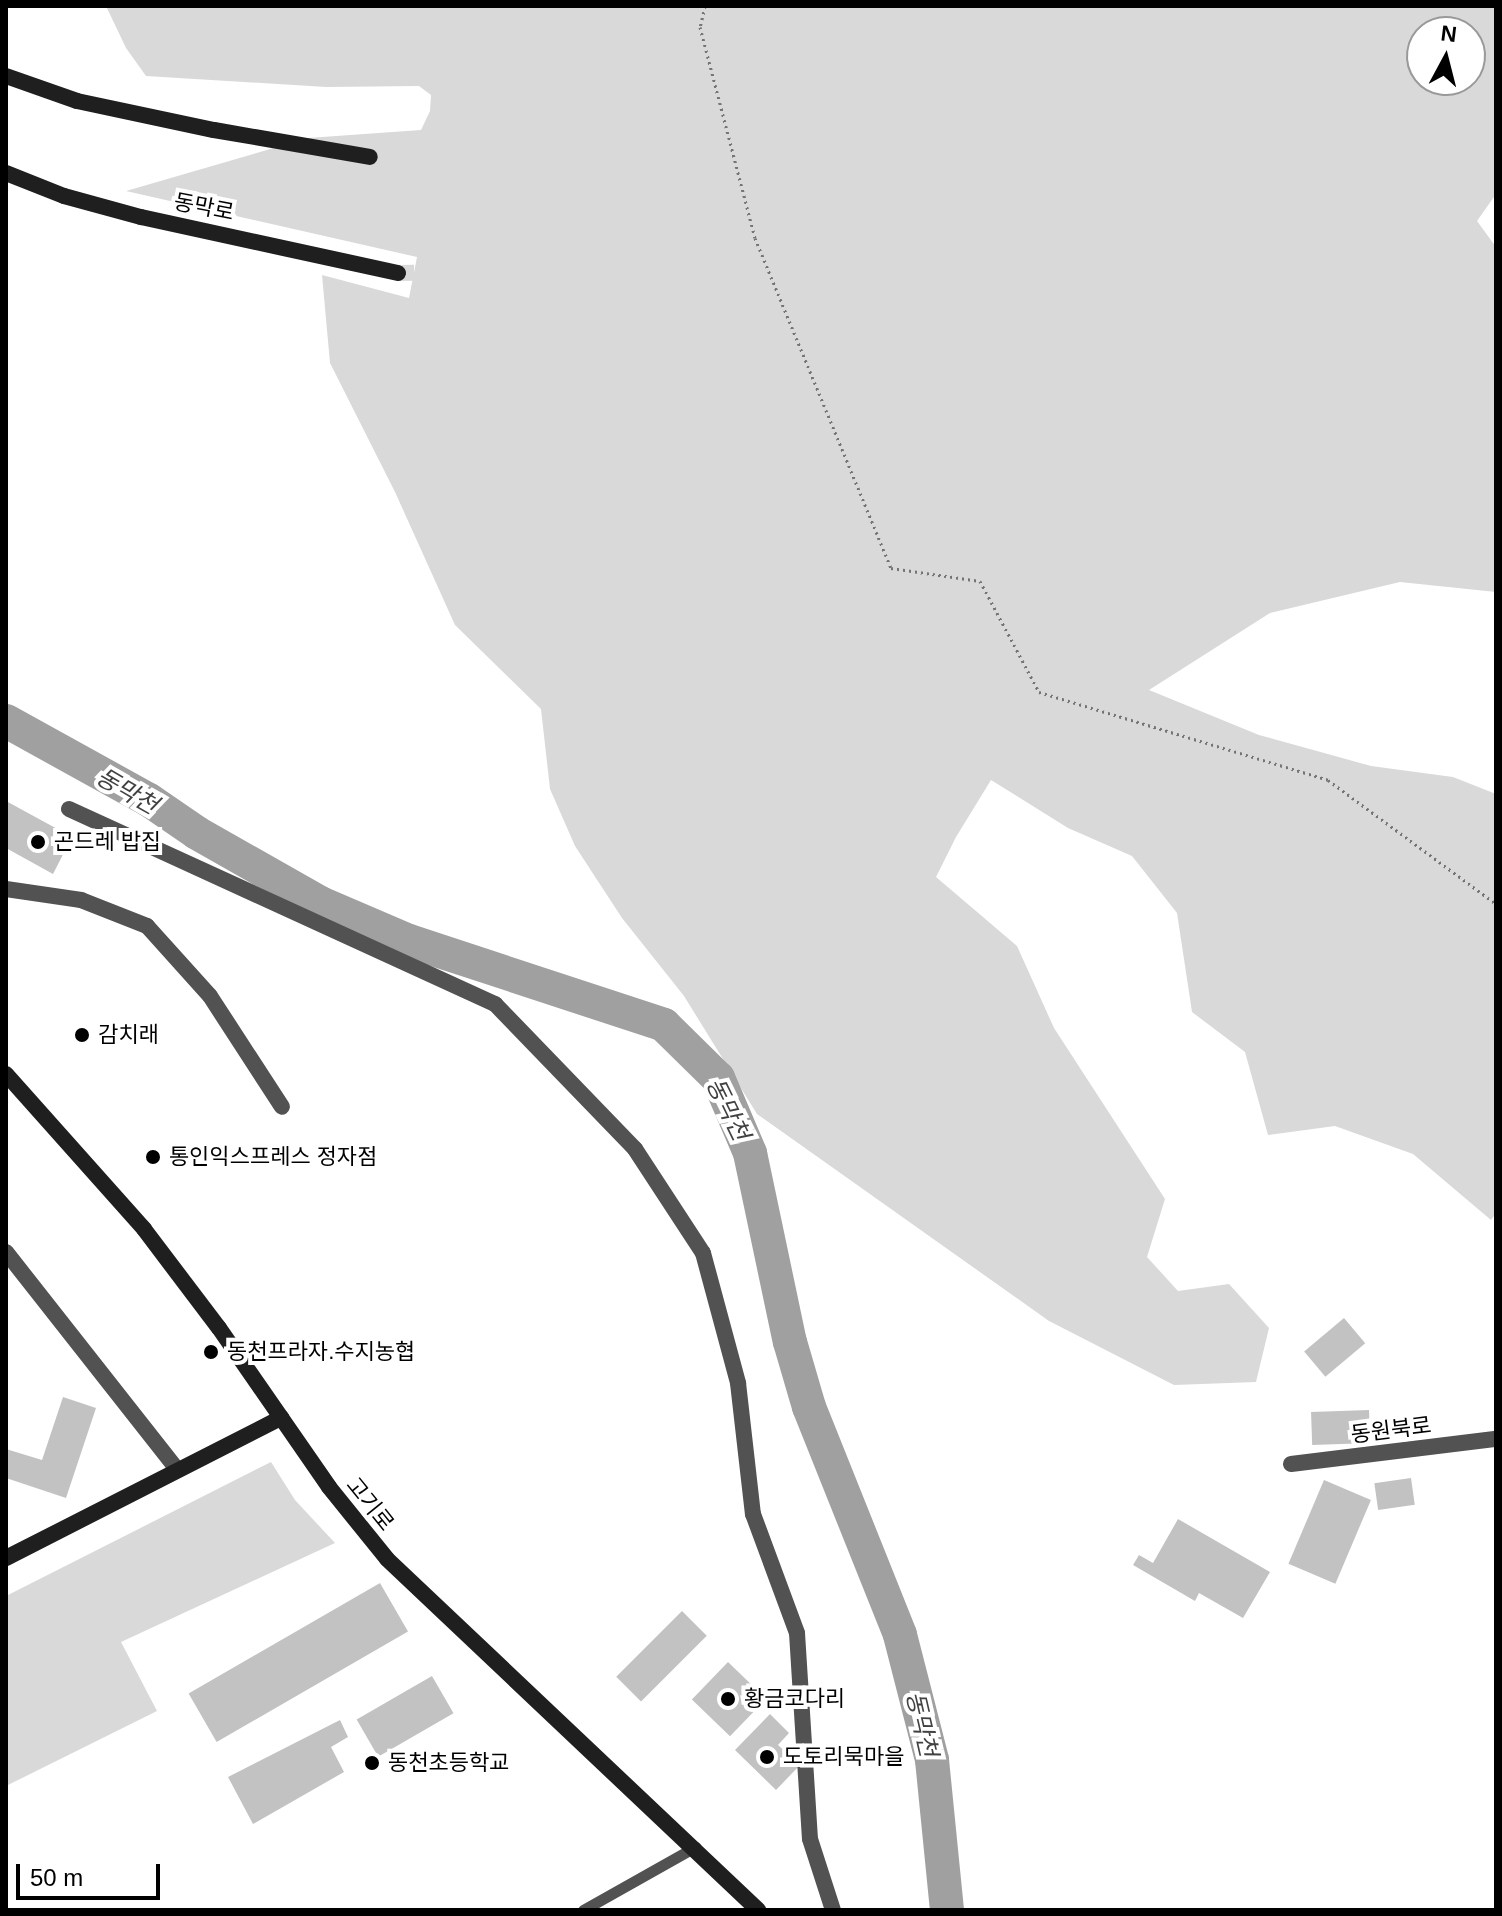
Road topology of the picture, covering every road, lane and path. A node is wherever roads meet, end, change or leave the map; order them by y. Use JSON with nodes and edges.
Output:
{"nodes":[{"id":1,"x":705,"y":6,"type":"edge"},
{"id":2,"x":6,"y":76,"type":"edge"},
{"id":3,"x":370,"y":157,"type":"tunnel mouth"},
{"id":4,"x":6,"y":173,"type":"edge"},
{"id":5,"x":398,"y":273,"type":"tunnel mouth"},
{"id":6,"x":69,"y":809,"type":"dead end"},
{"id":7,"x":6,"y":889,"type":"edge"},
{"id":8,"x":1496,"y":904,"type":"edge"},
{"id":9,"x":6,"y":1074,"type":"edge"},
{"id":10,"x":282,"y":1107,"type":"dead end"},
{"id":11,"x":6,"y":1252,"type":"edge"},
{"id":12,"x":281,"y":1418,"type":"junction"},
{"id":13,"x":1496,"y":1439,"type":"edge"},
{"id":14,"x":1291,"y":1464,"type":"dead end"},
{"id":15,"x":177,"y":1469,"type":"junction"},
{"id":16,"x":6,"y":1558,"type":"edge"},
{"id":17,"x":695,"y":1847,"type":"junction"},
{"id":18,"x":583,"y":1910,"type":"edge"},
{"id":19,"x":758,"y":1910,"type":"edge"},
{"id":20,"x":833,"y":1910,"type":"edge"}],
"edges":[{"from":1,"to":8,"type":"path"},
{"from":2,"to":3,"type":"street"},
{"from":4,"to":5,"type":"street","name":"동막로"},
{"from":6,"to":20,"type":"street"},
{"from":7,"to":10,"type":"street"},
{"from":9,"to":12,"type":"street","name":"고기로"},
{"from":11,"to":15,"type":"street"},
{"from":12,"to":15,"type":"street"},
{"from":12,"to":17,"type":"street","name":"고기로"},
{"from":13,"to":14,"type":"street","name":"동원북로"},
{"from":15,"to":16,"type":"street"},
{"from":17,"to":18,"type":"lane"},
{"from":17,"to":19,"type":"street","name":"고기로"}]}
